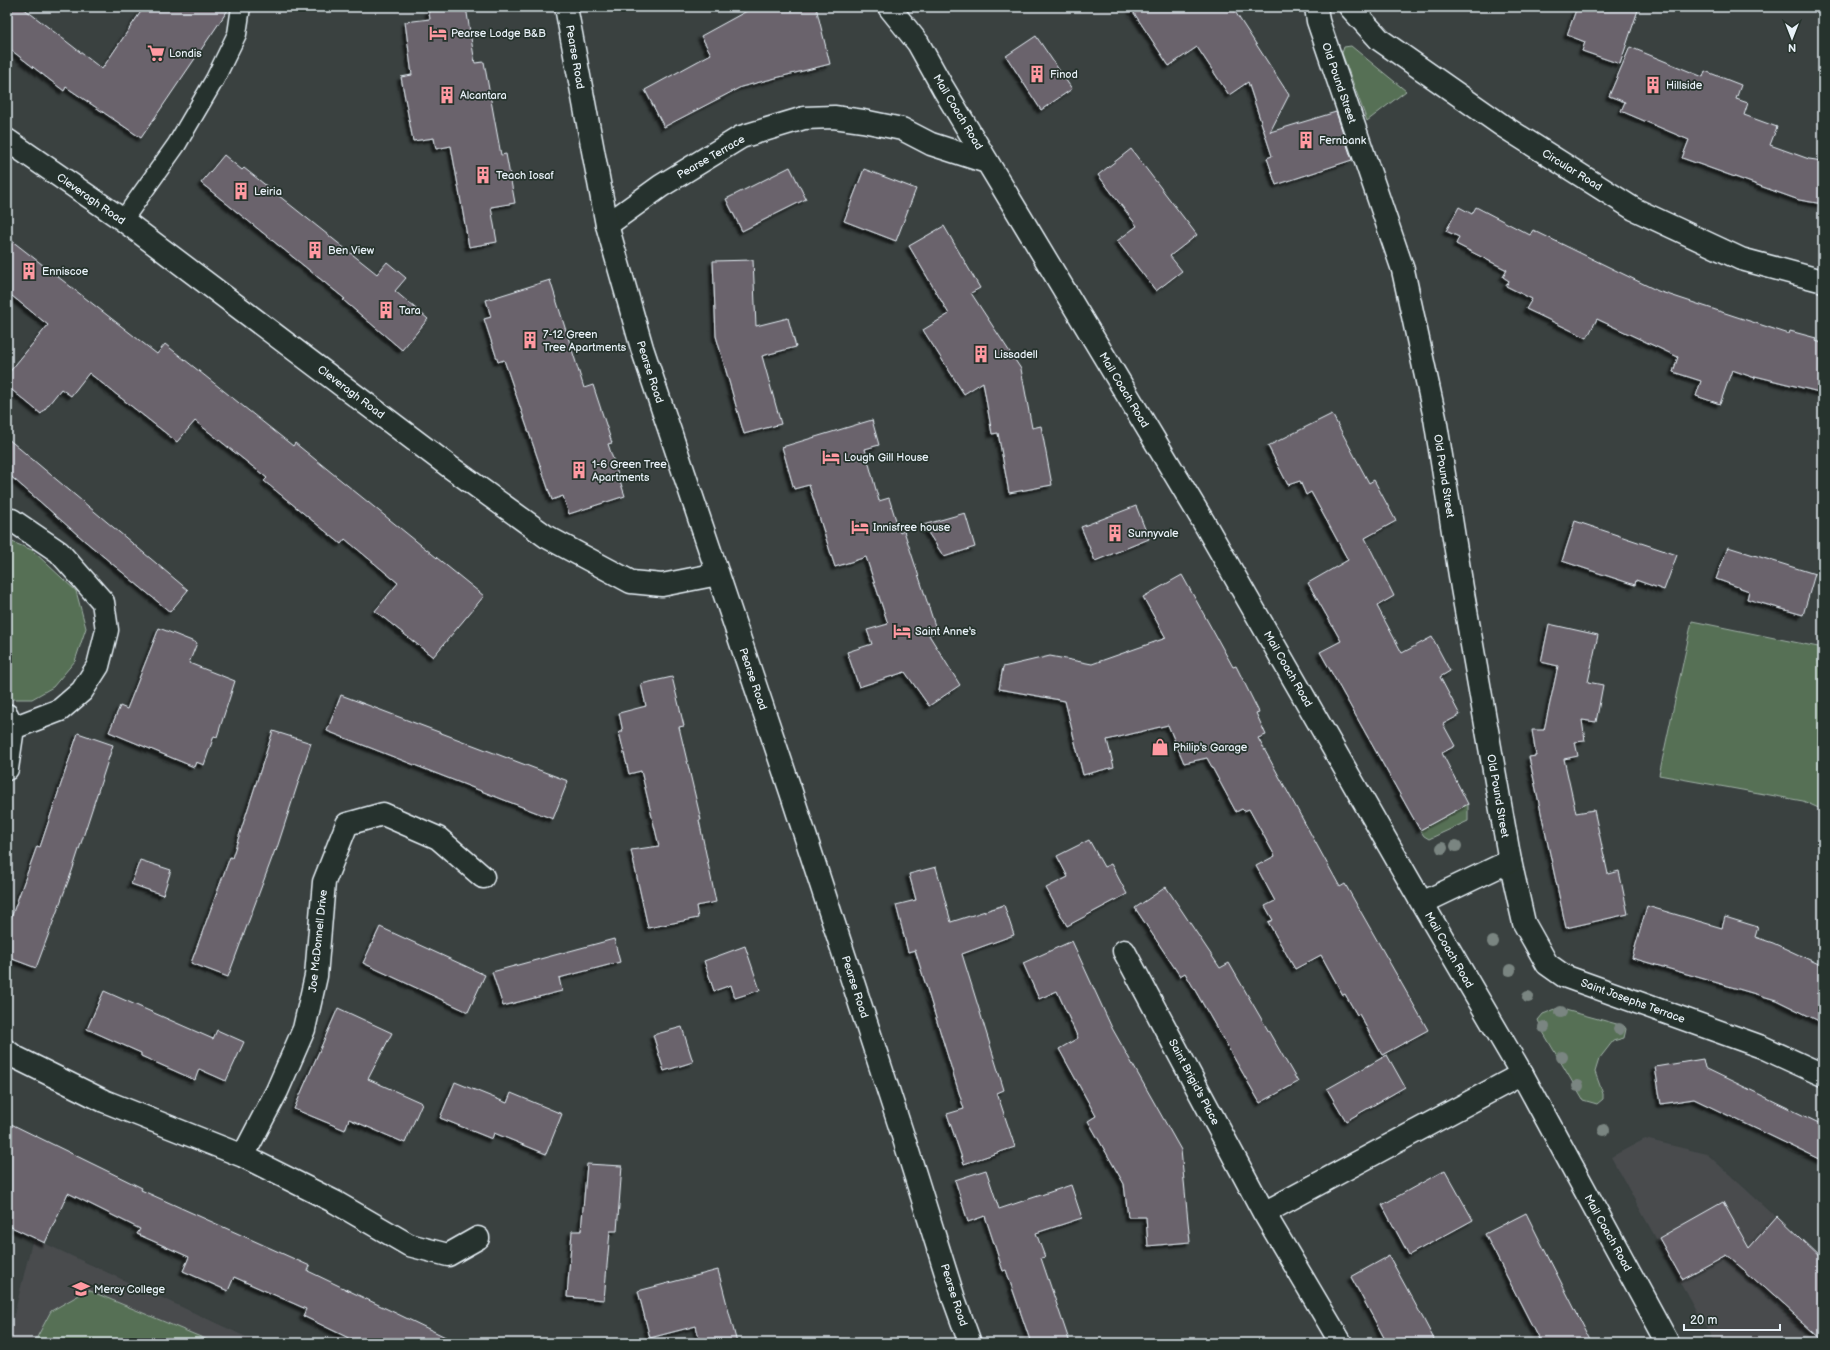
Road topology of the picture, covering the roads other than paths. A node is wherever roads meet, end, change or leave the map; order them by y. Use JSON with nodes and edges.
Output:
{"nodes":[{"id":1,"x":241,"y":7,"type":"edge"},
{"id":2,"x":566,"y":7,"type":"edge"},
{"id":3,"x":889,"y":7,"type":"edge"},
{"id":4,"x":1316,"y":7,"type":"edge"},
{"id":5,"x":1350,"y":7,"type":"edge"},
{"id":6,"x":7,"y":140,"type":"edge"},
{"id":7,"x":987,"y":162,"type":"junction"},
{"id":8,"x":123,"y":220,"type":"junction"},
{"id":9,"x":607,"y":226,"type":"junction"},
{"id":10,"x":1823,"y":281,"type":"edge"},
{"id":11,"x":7,"y":521,"type":"edge"},
{"id":12,"x":718,"y":574,"type":"junction"},
{"id":13,"x":10,"y":721,"type":"edge"},
{"id":14,"x":7,"y":769,"type":"edge"},
{"id":15,"x":1510,"y":861,"type":"junction"},
{"id":16,"x":483,"y":877,"type":"dead end"},
{"id":17,"x":1422,"y":903,"type":"junction"},
{"id":18,"x":1124,"y":951,"type":"dead end"},
{"id":19,"x":7,"y":1051,"type":"edge"},
{"id":20,"x":1522,"y":1074,"type":"junction"},
{"id":21,"x":1823,"y":1075,"type":"edge"},
{"id":22,"x":243,"y":1156,"type":"junction"},
{"id":23,"x":1264,"y":1214,"type":"junction"},
{"id":24,"x":478,"y":1238,"type":"dead end"},
{"id":25,"x":970,"y":1343,"type":"edge"},
{"id":26,"x":1341,"y":1343,"type":"edge"},
{"id":27,"x":1668,"y":1343,"type":"edge"}],
"edges":[{"from":1,"to":8,"type":"lane"},
{"from":2,"to":9,"type":"street","name":"Pearse Road"},
{"from":3,"to":7,"type":"street","name":"Mail Coach Road"},
{"from":4,"to":15,"type":"street","name":"Old Pound Street"},
{"from":5,"to":10,"type":"street","name":"Circular Road"},
{"from":6,"to":8,"type":"street","name":"Cleveragh Road"},
{"from":7,"to":9,"type":"street","name":"Pearse Terrace"},
{"from":7,"to":17,"type":"street","name":"Mail Coach Road"},
{"from":8,"to":12,"type":"street","name":"Cleveragh Road"},
{"from":9,"to":12,"type":"street","name":"Pearse Road"},
{"from":11,"to":13,"type":"street"},
{"from":12,"to":25,"type":"street","name":"Pearse Road"},
{"from":13,"to":14,"type":"street"},
{"from":15,"to":17,"type":"street"},
{"from":15,"to":21,"type":"street","name":"Saint Josephs Terrace"},
{"from":16,"to":22,"type":"street","name":"Joe McDonnell Drive"},
{"from":17,"to":20,"type":"street","name":"Mail Coach Road"},
{"from":18,"to":23,"type":"street","name":"Saint Brigid's Place"},
{"from":19,"to":22,"type":"street"},
{"from":20,"to":23,"type":"street"},
{"from":20,"to":27,"type":"street","name":"Mail Coach Road"},
{"from":22,"to":24,"type":"street"},
{"from":23,"to":26,"type":"street","name":"Saint Brigid's Place"}]}
